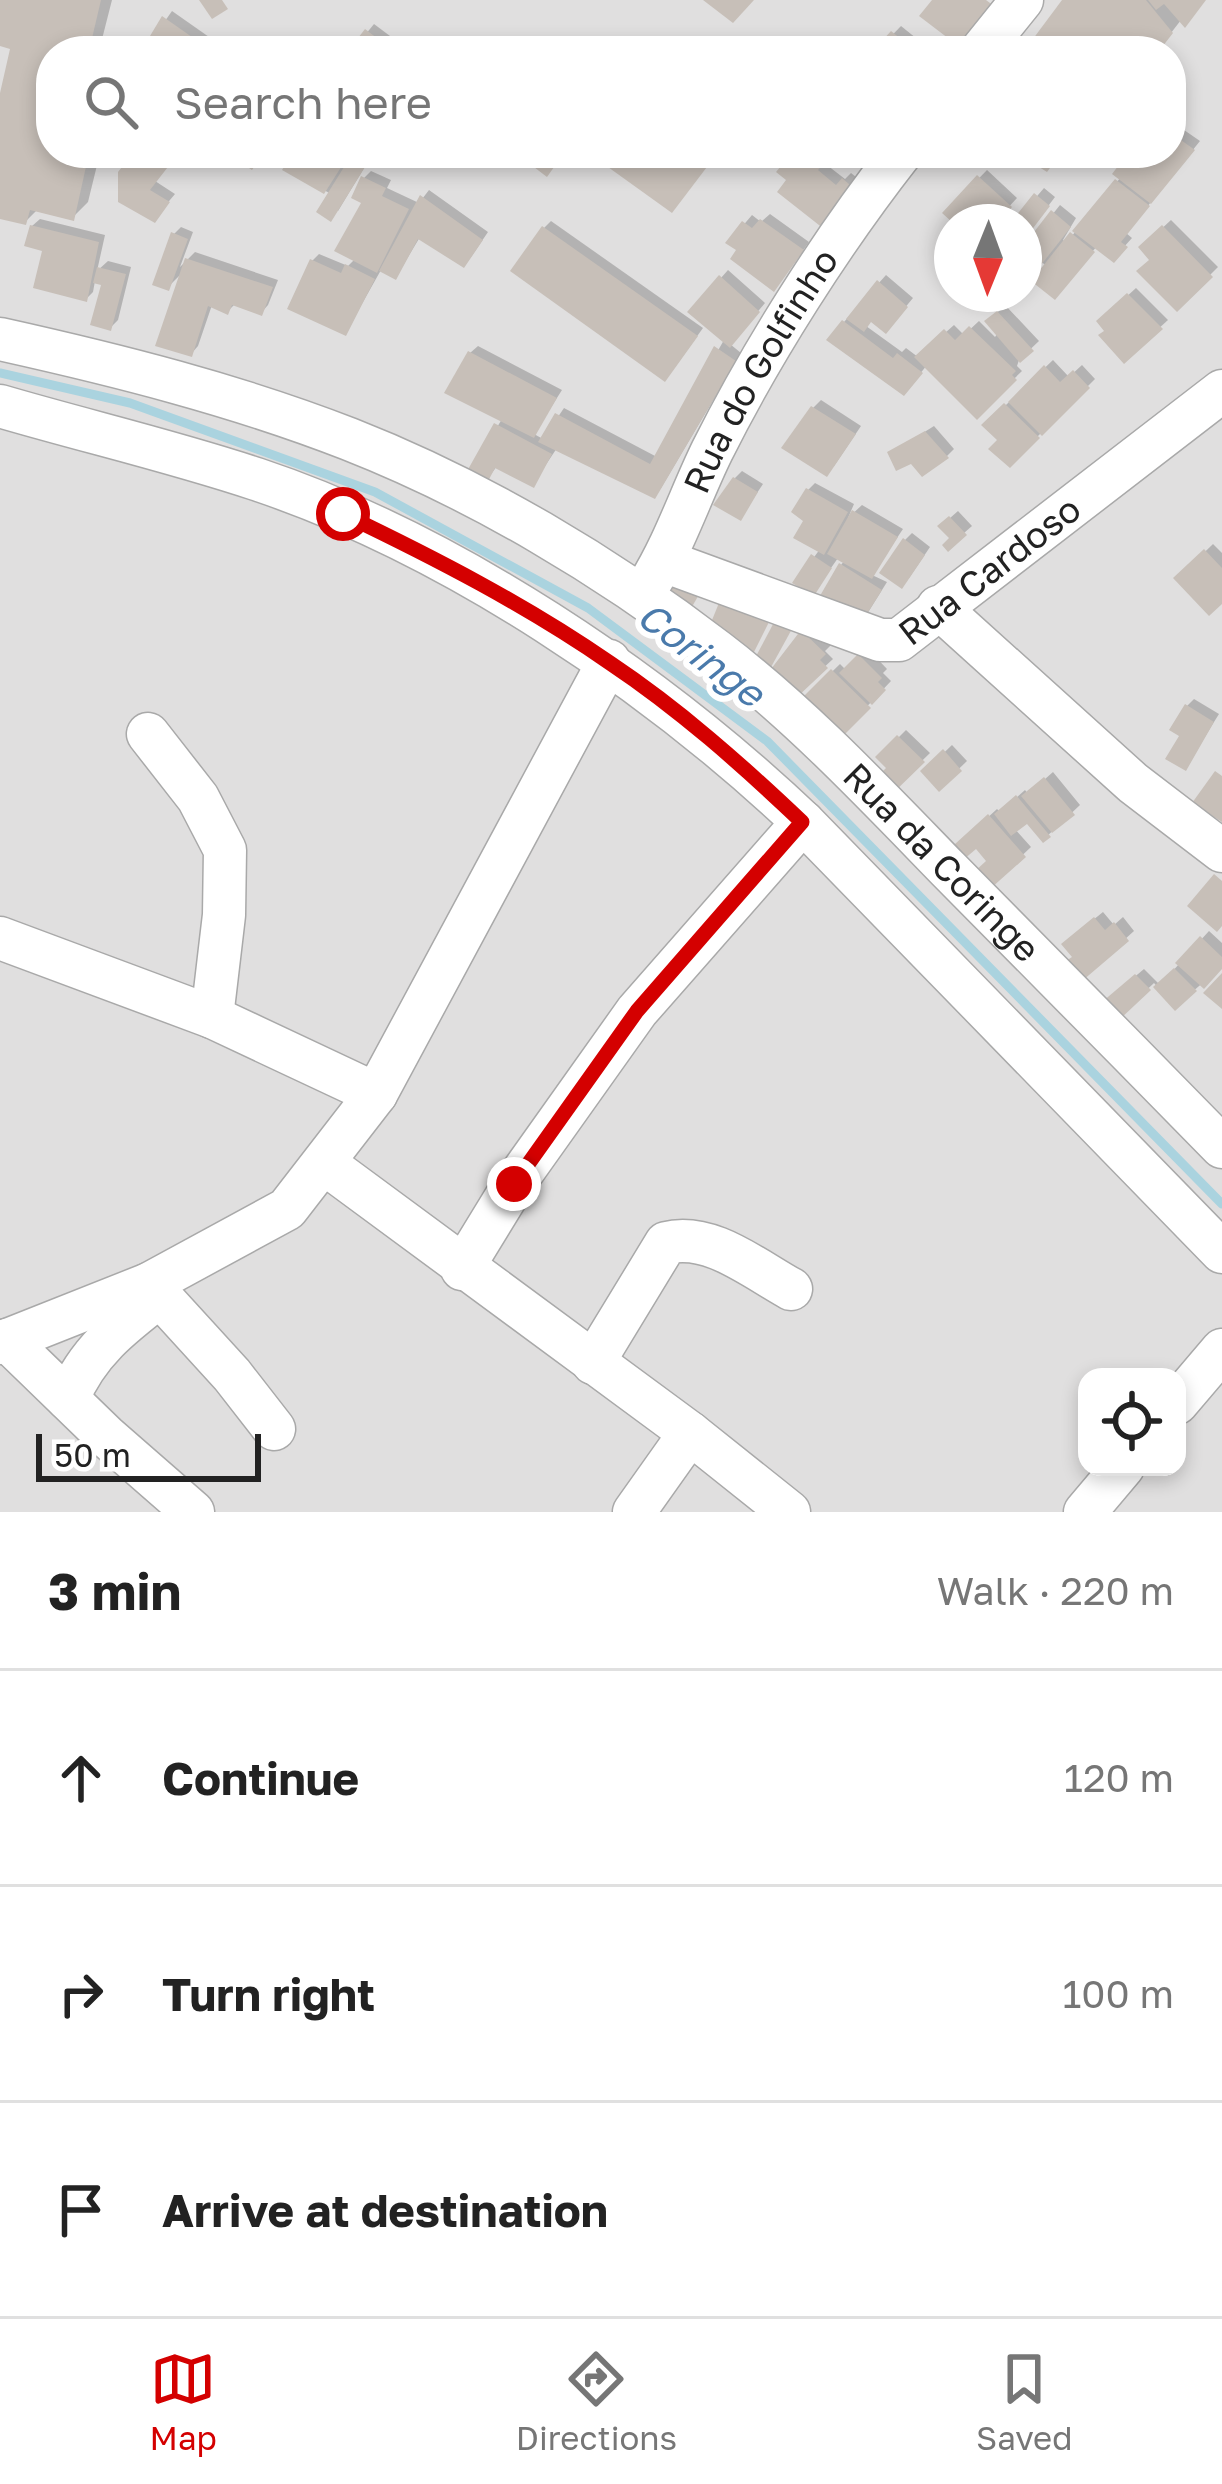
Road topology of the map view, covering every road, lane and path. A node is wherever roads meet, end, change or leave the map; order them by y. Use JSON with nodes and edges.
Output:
{"nodes":[{"id":1,"x":1022,"y":0,"type":"edge"},
{"id":2,"x":993,"y":36,"type":"edge"},
{"id":3,"x":890,"y":168,"type":"edge"},
{"id":4,"x":0,"y":339,"type":"edge"},
{"id":5,"x":1222,"y":391,"type":"edge"},
{"id":6,"x":0,"y":406,"type":"edge"},
{"id":7,"x":664,"y":561,"type":"junction"},
{"id":8,"x":640,"y":598,"type":"junction"},
{"id":9,"x":938,"y":607,"type":"junction"},
{"id":10,"x":609,"y":662,"type":"junction"},
{"id":11,"x":148,"y":734,"type":"dead end"},
{"id":12,"x":802,"y":822,"type":"junction"},
{"id":13,"x":1222,"y":851,"type":"edge"},
{"id":14,"x":0,"y":938,"type":"edge"},
{"id":15,"x":212,"y":1017,"type":"junction"},
{"id":16,"x":376,"y":1094,"type":"junction"},
{"id":17,"x":1222,"y":1147,"type":"edge"},
{"id":18,"x":324,"y":1163,"type":"junction"},
{"id":19,"x":1222,"y":1252,"type":"edge"},
{"id":20,"x":462,"y":1268,"type":"junction"},
{"id":21,"x":790,"y":1289,"type":"dead end"},
{"id":22,"x":154,"y":1290,"type":"junction"},
{"id":23,"x":4,"y":1341,"type":"edge"},
{"id":24,"x":1222,"y":1350,"type":"edge"},
{"id":25,"x":593,"y":1363,"type":"junction"},
{"id":26,"x":1186,"y":1392,"type":"edge"},
{"id":27,"x":68,"y":1399,"type":"junction"},
{"id":28,"x":274,"y":1429,"type":"dead end"},
{"id":29,"x":690,"y":1432,"type":"junction"},
{"id":30,"x":1115,"y":1476,"type":"edge"},
{"id":31,"x":194,"y":1512,"type":"edge"},
{"id":32,"x":634,"y":1512,"type":"edge"},
{"id":33,"x":789,"y":1512,"type":"edge"},
{"id":34,"x":1084,"y":1512,"type":"edge"}],
"edges":[{"from":1,"to":2,"type":"street"},
{"from":3,"to":7,"type":"street","name":"Rua do Golfinho"},
{"from":4,"to":8,"type":"street","name":"Rua da Coringe"},
{"from":5,"to":9,"type":"street","name":"Rua Cardoso"},
{"from":6,"to":10,"type":"street"},
{"from":7,"to":8,"type":"street","name":"Rua do Golfinho"},
{"from":7,"to":9,"type":"street","name":"Rua Cardoso"},
{"from":8,"to":17,"type":"street","name":"Rua da Coringe"},
{"from":9,"to":13,"type":"street"},
{"from":10,"to":12,"type":"street"},
{"from":10,"to":16,"type":"street"},
{"from":11,"to":15,"type":"street"},
{"from":12,"to":19,"type":"street"},
{"from":12,"to":20,"type":"street"},
{"from":14,"to":15,"type":"street"},
{"from":15,"to":16,"type":"street"},
{"from":16,"to":18,"type":"street"},
{"from":18,"to":20,"type":"street"},
{"from":18,"to":22,"type":"street"},
{"from":20,"to":25,"type":"street"},
{"from":21,"to":25,"type":"street"},
{"from":22,"to":23,"type":"street"},
{"from":22,"to":27,"type":"street"},
{"from":22,"to":28,"type":"street"},
{"from":23,"to":27,"type":"street"},
{"from":24,"to":26,"type":"street"},
{"from":25,"to":29,"type":"street"},
{"from":27,"to":31,"type":"street"},
{"from":29,"to":32,"type":"street"},
{"from":29,"to":33,"type":"street"},
{"from":30,"to":34,"type":"street"}]}
